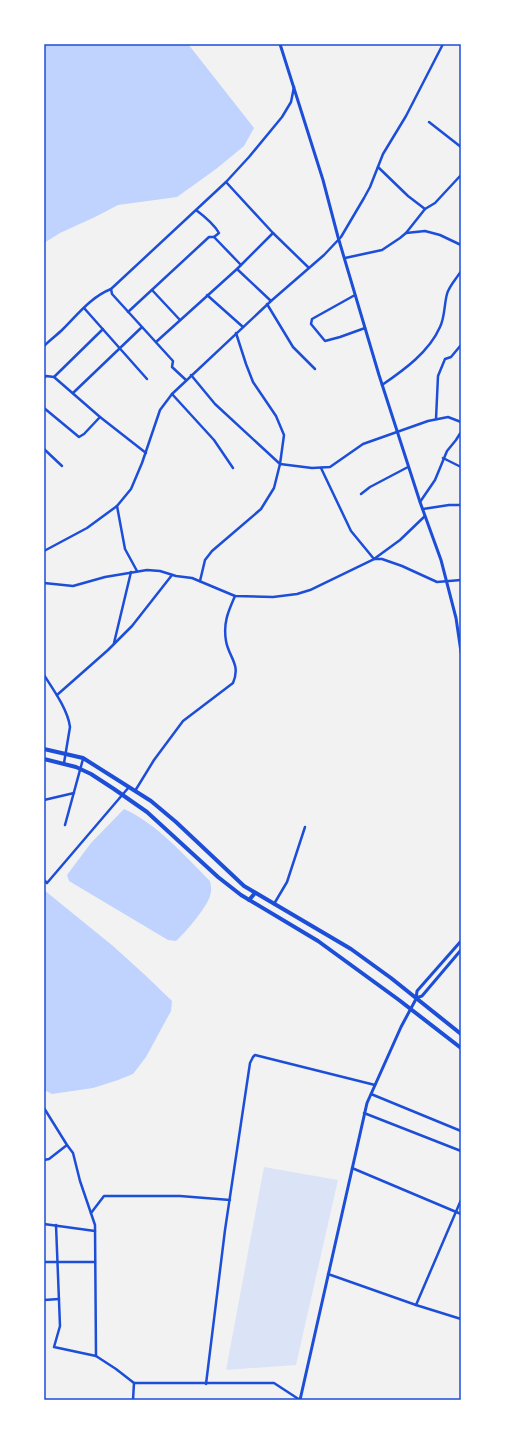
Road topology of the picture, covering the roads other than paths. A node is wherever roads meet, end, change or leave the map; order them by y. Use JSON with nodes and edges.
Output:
{"nodes":[{"id":1,"x":280,"y":44,"type":"edge"},
{"id":2,"x":443,"y":44,"type":"edge"},
{"id":3,"x":294,"y":87,"type":"junction"},
{"id":4,"x":429,"y":122,"type":"dead end"},
{"id":5,"x":461,"y":147,"type":"edge"},
{"id":6,"x":378,"y":167,"type":"junction"},
{"id":7,"x":461,"y":176,"type":"edge"},
{"id":8,"x":226,"y":182,"type":"junction"},
{"id":9,"x":196,"y":210,"type":"junction"},
{"id":10,"x":425,"y":210,"type":"junction"},
{"id":11,"x":273,"y":233,"type":"junction"},
{"id":12,"x":406,"y":233,"type":"junction"},
{"id":13,"x":214,"y":237,"type":"junction"},
{"id":14,"x":339,"y":238,"type":"junction"},
{"id":15,"x":461,"y":245,"type":"edge"},
{"id":16,"x":345,"y":258,"type":"junction"},
{"id":17,"x":241,"y":265,"type":"junction"},
{"id":18,"x":309,"y":268,"type":"junction"},
{"id":19,"x":237,"y":269,"type":"junction"},
{"id":20,"x":461,"y":270,"type":"edge"},
{"id":21,"x":111,"y":289,"type":"junction"},
{"id":22,"x":152,"y":290,"type":"junction"},
{"id":23,"x":356,"y":295,"type":"junction"},
{"id":24,"x":207,"y":296,"type":"junction"},
{"id":25,"x":271,"y":301,"type":"junction"},
{"id":26,"x":267,"y":304,"type":"junction"},
{"id":27,"x":84,"y":308,"type":"junction"},
{"id":28,"x":128,"y":312,"type":"junction"},
{"id":29,"x":180,"y":320,"type":"junction"},
{"id":30,"x":142,"y":327,"type":"junction"},
{"id":31,"x":243,"y":327,"type":"junction"},
{"id":32,"x":365,"y":328,"type":"junction"},
{"id":33,"x":102,"y":329,"type":"junction"},
{"id":34,"x":236,"y":333,"type":"junction"},
{"id":35,"x":156,"y":342,"type":"junction"},
{"id":36,"x":461,"y":345,"type":"edge"},
{"id":37,"x":44,"y":346,"type":"edge"},
{"id":38,"x":120,"y":348,"type":"junction"},
{"id":39,"x":315,"y":369,"type":"dead end"},
{"id":40,"x":191,"y":375,"type":"junction"},
{"id":41,"x":54,"y":377,"type":"junction"},
{"id":42,"x":44,"y":378,"type":"edge"},
{"id":43,"x":147,"y":379,"type":"dead end"},
{"id":44,"x":186,"y":380,"type":"junction"},
{"id":45,"x":382,"y":385,"type":"junction"},
{"id":46,"x":74,"y":393,"type":"junction"},
{"id":47,"x":172,"y":394,"type":"junction"},
{"id":48,"x":44,"y":408,"type":"edge"},
{"id":49,"x":100,"y":417,"type":"junction"},
{"id":50,"x":436,"y":419,"type":"junction"},
{"id":51,"x":461,"y":422,"type":"edge"},
{"id":52,"x":397,"y":432,"type":"junction"},
{"id":53,"x":461,"y":432,"type":"edge"},
{"id":54,"x":44,"y":449,"type":"edge"},
{"id":55,"x":146,"y":453,"type":"junction"},
{"id":56,"x":443,"y":458,"type":"junction"},
{"id":57,"x":280,"y":464,"type":"junction"},
{"id":58,"x":62,"y":466,"type":"dead end"},
{"id":59,"x":408,"y":467,"type":"junction"},
{"id":60,"x":461,"y":467,"type":"edge"},
{"id":61,"x":233,"y":468,"type":"dead end"},
{"id":62,"x":321,"y":468,"type":"junction"},
{"id":63,"x":361,"y":494,"type":"dead end"},
{"id":64,"x":420,"y":502,"type":"junction"},
{"id":65,"x":461,"y":505,"type":"edge"},
{"id":66,"x":117,"y":506,"type":"junction"},
{"id":67,"x":422,"y":509,"type":"junction"},
{"id":68,"x":425,"y":516,"type":"junction"},
{"id":69,"x":44,"y":551,"type":"edge"},
{"id":70,"x":374,"y":559,"type":"junction"},
{"id":71,"x":137,"y":571,"type":"junction"},
{"id":72,"x":131,"y":572,"type":"junction"},
{"id":73,"x":172,"y":575,"type":"junction"},
{"id":74,"x":461,"y":580,"type":"edge"},
{"id":75,"x":200,"y":581,"type":"junction"},
{"id":76,"x":447,"y":582,"type":"junction"},
{"id":77,"x":44,"y":583,"type":"edge"},
{"id":78,"x":235,"y":596,"type":"junction"},
{"id":79,"x":114,"y":644,"type":"junction"},
{"id":80,"x":461,"y":652,"type":"edge"},
{"id":81,"x":44,"y":675,"type":"edge"},
{"id":82,"x":57,"y":696,"type":"junction"},
{"id":83,"x":44,"y":749,"type":"edge"},
{"id":84,"x":66,"y":754,"type":"junction"},
{"id":85,"x":83,"y":758,"type":"junction"},
{"id":86,"x":44,"y":759,"type":"edge"},
{"id":87,"x":64,"y":764,"type":"junction"},
{"id":88,"x":80,"y":769,"type":"junction"},
{"id":89,"x":129,"y":787,"type":"junction"},
{"id":90,"x":135,"y":790,"type":"junction"},
{"id":91,"x":74,"y":793,"type":"junction"},
{"id":92,"x":122,"y":795,"type":"junction"},
{"id":93,"x":44,"y":800,"type":"edge"},
{"id":94,"x":64,"y":825,"type":"dead end"},
{"id":95,"x":305,"y":827,"type":"dead end"},
{"id":96,"x":44,"y":880,"type":"edge"},
{"id":97,"x":255,"y":893,"type":"junction"},
{"id":98,"x":250,"y":900,"type":"junction"},
{"id":99,"x":274,"y":904,"type":"junction"},
{"id":100,"x":461,"y":941,"type":"edge"},
{"id":101,"x":461,"y":950,"type":"edge"},
{"id":102,"x":416,"y":999,"type":"junction"},
{"id":103,"x":410,"y":1008,"type":"junction"},
{"id":104,"x":461,"y":1034,"type":"edge"},
{"id":105,"x":461,"y":1048,"type":"edge"},
{"id":106,"x":376,"y":1085,"type":"junction"},
{"id":107,"x":371,"y":1094,"type":"junction"},
{"id":108,"x":44,"y":1108,"type":"edge"},
{"id":109,"x":364,"y":1113,"type":"junction"},
{"id":110,"x":461,"y":1131,"type":"edge"},
{"id":111,"x":67,"y":1145,"type":"junction"},
{"id":112,"x":461,"y":1151,"type":"edge"},
{"id":113,"x":44,"y":1160,"type":"edge"},
{"id":114,"x":352,"y":1168,"type":"junction"},
{"id":115,"x":230,"y":1200,"type":"junction"},
{"id":116,"x":461,"y":1200,"type":"edge"},
{"id":117,"x":455,"y":1212,"type":"junction"},
{"id":118,"x":91,"y":1213,"type":"junction"},
{"id":119,"x":461,"y":1214,"type":"edge"},
{"id":120,"x":44,"y":1224,"type":"edge"},
{"id":121,"x":56,"y":1225,"type":"junction"},
{"id":122,"x":95,"y":1231,"type":"junction"},
{"id":123,"x":44,"y":1262,"type":"edge"},
{"id":124,"x":57,"y":1262,"type":"junction"},
{"id":125,"x":95,"y":1262,"type":"junction"},
{"id":126,"x":328,"y":1274,"type":"junction"},
{"id":127,"x":59,"y":1299,"type":"junction"},
{"id":128,"x":44,"y":1300,"type":"edge"},
{"id":129,"x":416,"y":1305,"type":"junction"},
{"id":130,"x":461,"y":1319,"type":"edge"},
{"id":131,"x":96,"y":1356,"type":"junction"},
{"id":132,"x":134,"y":1383,"type":"junction"},
{"id":133,"x":206,"y":1384,"type":"junction"},
{"id":134,"x":133,"y":1400,"type":"edge"},
{"id":135,"x":300,"y":1400,"type":"edge"}],
"edges":[{"from":1,"to":3,"type":"street"},
{"from":2,"to":6,"type":"street"},
{"from":3,"to":8,"type":"street"},
{"from":3,"to":14,"type":"street"},
{"from":4,"to":5,"type":"street"},
{"from":6,"to":10,"type":"street"},
{"from":6,"to":14,"type":"street"},
{"from":7,"to":10,"type":"street"},
{"from":8,"to":9,"type":"street"},
{"from":8,"to":11,"type":"street"},
{"from":9,"to":13,"type":"street"},
{"from":9,"to":21,"type":"street"},
{"from":10,"to":12,"type":"street"},
{"from":11,"to":17,"type":"street"},
{"from":11,"to":18,"type":"street"},
{"from":12,"to":15,"type":"street"},
{"from":12,"to":16,"type":"street"},
{"from":13,"to":17,"type":"street"},
{"from":13,"to":22,"type":"street"},
{"from":14,"to":16,"type":"street"},
{"from":14,"to":18,"type":"street"},
{"from":16,"to":23,"type":"street"},
{"from":17,"to":19,"type":"street"},
{"from":18,"to":25,"type":"street"},
{"from":19,"to":24,"type":"street"},
{"from":19,"to":25,"type":"street"},
{"from":20,"to":45,"type":"street"},
{"from":21,"to":27,"type":"street"},
{"from":21,"to":28,"type":"street"},
{"from":22,"to":28,"type":"street"},
{"from":22,"to":29,"type":"street"},
{"from":23,"to":32,"type":"street"},
{"from":23,"to":32,"type":"street"},
{"from":24,"to":29,"type":"street"},
{"from":24,"to":31,"type":"street"},
{"from":25,"to":26,"type":"street"},
{"from":26,"to":31,"type":"street"},
{"from":26,"to":39,"type":"street"},
{"from":27,"to":33,"type":"street"},
{"from":27,"to":37,"type":"street"},
{"from":28,"to":30,"type":"street"},
{"from":29,"to":35,"type":"street"},
{"from":30,"to":35,"type":"street"},
{"from":30,"to":38,"type":"street"},
{"from":31,"to":34,"type":"street"},
{"from":32,"to":45,"type":"street"},
{"from":33,"to":38,"type":"street"},
{"from":33,"to":41,"type":"street"},
{"from":34,"to":40,"type":"street"},
{"from":34,"to":57,"type":"street"},
{"from":35,"to":44,"type":"street"},
{"from":36,"to":50,"type":"street"},
{"from":38,"to":43,"type":"street"},
{"from":38,"to":46,"type":"street"},
{"from":40,"to":44,"type":"street"},
{"from":40,"to":57,"type":"street"},
{"from":41,"to":42,"type":"street"},
{"from":41,"to":46,"type":"street"},
{"from":44,"to":47,"type":"street"},
{"from":45,"to":52,"type":"street"},
{"from":46,"to":49,"type":"street"},
{"from":47,"to":55,"type":"street"},
{"from":47,"to":61,"type":"street"},
{"from":48,"to":49,"type":"street"},
{"from":49,"to":55,"type":"street"},
{"from":50,"to":51,"type":"street"},
{"from":50,"to":52,"type":"street"},
{"from":52,"to":59,"type":"street"},
{"from":52,"to":62,"type":"street"},
{"from":53,"to":56,"type":"street"},
{"from":54,"to":58,"type":"street"},
{"from":55,"to":66,"type":"street"},
{"from":56,"to":60,"type":"street"},
{"from":56,"to":64,"type":"street"},
{"from":57,"to":62,"type":"street"},
{"from":57,"to":75,"type":"street"},
{"from":59,"to":63,"type":"street"},
{"from":59,"to":64,"type":"street"},
{"from":62,"to":70,"type":"street"},
{"from":64,"to":67,"type":"street"},
{"from":65,"to":67,"type":"street"},
{"from":66,"to":69,"type":"street"},
{"from":66,"to":71,"type":"street"},
{"from":67,"to":68,"type":"street"},
{"from":68,"to":70,"type":"street"},
{"from":68,"to":76,"type":"street"},
{"from":70,"to":76,"type":"street"},
{"from":70,"to":78,"type":"street"},
{"from":71,"to":72,"type":"street"},
{"from":71,"to":73,"type":"street"},
{"from":72,"to":77,"type":"street"},
{"from":72,"to":79,"type":"street"},
{"from":73,"to":75,"type":"street"},
{"from":73,"to":79,"type":"street"},
{"from":74,"to":76,"type":"street"},
{"from":75,"to":78,"type":"street"},
{"from":76,"to":80,"type":"street"},
{"from":78,"to":90,"type":"street"},
{"from":79,"to":82,"type":"street"},
{"from":81,"to":82,"type":"street"},
{"from":82,"to":84,"type":"street"},
{"from":83,"to":84,"type":"main road"},
{"from":84,"to":85,"type":"main road"},
{"from":84,"to":87,"type":"street"},
{"from":85,"to":88,"type":"street"},
{"from":85,"to":89,"type":"main road"},
{"from":86,"to":87,"type":"main road"},
{"from":87,"to":88,"type":"main road"},
{"from":88,"to":91,"type":"street"},
{"from":88,"to":92,"type":"main road"},
{"from":89,"to":90,"type":"main road"},
{"from":89,"to":92,"type":"street"},
{"from":90,"to":97,"type":"main road"},
{"from":91,"to":93,"type":"street"},
{"from":91,"to":94,"type":"street"},
{"from":92,"to":96,"type":"street"},
{"from":92,"to":98,"type":"main road"},
{"from":95,"to":99,"type":"street"},
{"from":97,"to":98,"type":"main road"},
{"from":97,"to":99,"type":"main road"},
{"from":98,"to":103,"type":"main road"},
{"from":99,"to":102,"type":"main road"},
{"from":100,"to":102,"type":"street"},
{"from":101,"to":102,"type":"street"},
{"from":102,"to":103,"type":"street"},
{"from":102,"to":104,"type":"main road"},
{"from":103,"to":105,"type":"main road"},
{"from":103,"to":106,"type":"street"},
{"from":106,"to":107,"type":"street"},
{"from":106,"to":115,"type":"street"},
{"from":107,"to":109,"type":"street"},
{"from":107,"to":110,"type":"street"},
{"from":108,"to":111,"type":"street"},
{"from":109,"to":112,"type":"street"},
{"from":109,"to":114,"type":"street"},
{"from":111,"to":113,"type":"street"},
{"from":111,"to":118,"type":"street"},
{"from":114,"to":117,"type":"street"},
{"from":114,"to":126,"type":"street"},
{"from":115,"to":118,"type":"street"},
{"from":115,"to":133,"type":"street"},
{"from":116,"to":117,"type":"street"},
{"from":117,"to":119,"type":"street"},
{"from":117,"to":129,"type":"street"},
{"from":118,"to":122,"type":"street"},
{"from":120,"to":121,"type":"street"},
{"from":121,"to":122,"type":"street"},
{"from":121,"to":124,"type":"street"},
{"from":122,"to":125,"type":"street"},
{"from":123,"to":124,"type":"street"},
{"from":124,"to":125,"type":"street"},
{"from":124,"to":127,"type":"street"},
{"from":125,"to":131,"type":"street"},
{"from":126,"to":129,"type":"street"},
{"from":126,"to":135,"type":"street"},
{"from":127,"to":128,"type":"street"},
{"from":127,"to":131,"type":"street"},
{"from":129,"to":130,"type":"street"},
{"from":131,"to":132,"type":"street"},
{"from":132,"to":133,"type":"street"},
{"from":132,"to":134,"type":"street"},
{"from":133,"to":135,"type":"street"}]}
